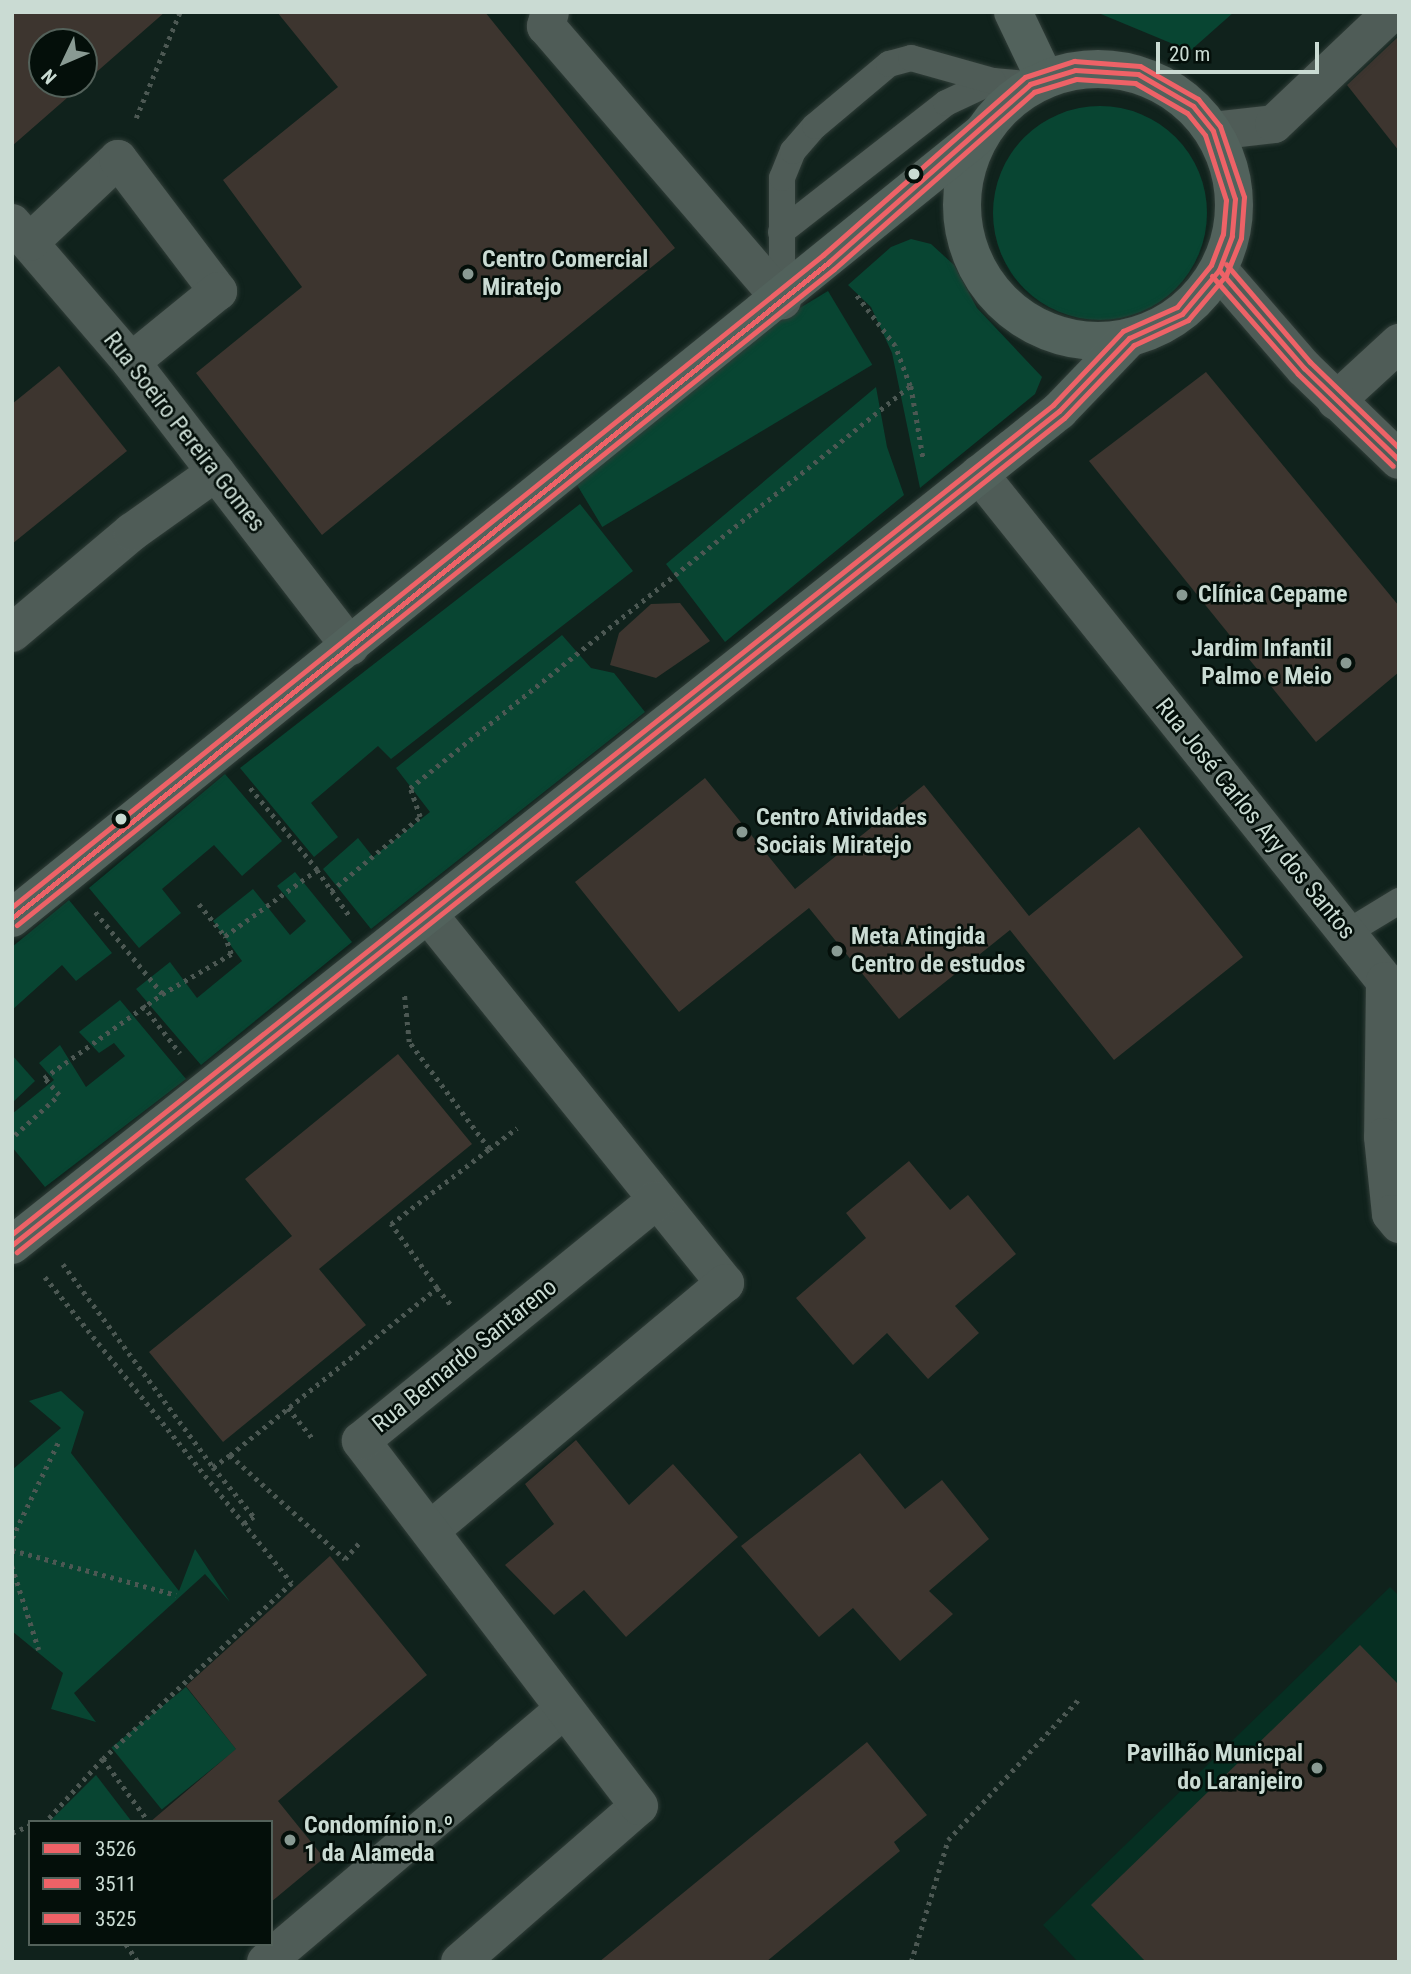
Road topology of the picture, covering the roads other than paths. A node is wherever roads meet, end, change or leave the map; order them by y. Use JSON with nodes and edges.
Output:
{"nodes":[{"id":1,"x":1013,"y":12,"type":"edge"},
{"id":2,"x":1392,"y":12,"type":"edge"},
{"id":3,"x":544,"y":17,"type":"edge"},
{"id":4,"x":1022,"y":81,"type":"junction"},
{"id":5,"x":1213,"y":131,"type":"junction"},
{"id":6,"x":983,"y":132,"type":"junction"},
{"id":7,"x":21,"y":232,"type":"edge"},
{"id":8,"x":781,"y":232,"type":"junction"},
{"id":9,"x":1219,"y":270,"type":"junction"},
{"id":10,"x":782,"y":300,"type":"junction"},
{"id":11,"x":1129,"y":338,"type":"junction"},
{"id":12,"x":1399,"y":343,"type":"edge"},
{"id":13,"x":131,"y":362,"type":"junction"},
{"id":14,"x":1336,"y":401,"type":"junction"},
{"id":15,"x":1399,"y":460,"type":"edge"},
{"id":16,"x":216,"y":472,"type":"junction"},
{"id":17,"x":979,"y":474,"type":"junction"},
{"id":18,"x":12,"y":633,"type":"edge"},
{"id":19,"x":350,"y":646,"type":"junction"},
{"id":20,"x":1399,"y":901,"type":"edge"},
{"id":21,"x":428,"y":914,"type":"junction"},
{"id":22,"x":12,"y":918,"type":"edge"},
{"id":23,"x":1348,"y":932,"type":"junction"},
{"id":24,"x":656,"y":1200,"type":"junction"},
{"id":25,"x":1395,"y":1219,"type":"edge"},
{"id":26,"x":12,"y":1245,"type":"edge"},
{"id":27,"x":432,"y":1528,"type":"junction"},
{"id":28,"x":563,"y":1710,"type":"junction"},
{"id":29,"x":266,"y":1962,"type":"edge"},
{"id":30,"x":460,"y":1962,"type":"edge"}],
"edges":[{"from":1,"to":4,"type":"main road"},
{"from":2,"to":5,"type":"street"},
{"from":3,"to":10,"type":"street"},
{"from":4,"to":5,"type":"main road"},
{"from":4,"to":6,"type":"main road"},
{"from":4,"to":8,"type":"lane"},
{"from":4,"to":8,"type":"lane"},
{"from":5,"to":9,"type":"main road"},
{"from":6,"to":10,"type":"main road"},
{"from":6,"to":11,"type":"main road"},
{"from":7,"to":13,"type":"street","name":"Rua Soeiro Pereira Gomes"},
{"from":7,"to":13,"type":"street"},
{"from":8,"to":10,"type":"lane"},
{"from":9,"to":11,"type":"main road"},
{"from":9,"to":14,"type":"street"},
{"from":10,"to":19,"type":"main road"},
{"from":11,"to":17,"type":"main road"},
{"from":12,"to":14,"type":"street"},
{"from":13,"to":16,"type":"street","name":"Rua Soeiro Pereira Gomes"},
{"from":14,"to":15,"type":"street"},
{"from":16,"to":18,"type":"street"},
{"from":16,"to":19,"type":"street","name":"Rua Soeiro Pereira Gomes"},
{"from":17,"to":21,"type":"main road"},
{"from":17,"to":23,"type":"street","name":"Rua José Carlos Ary dos Santos"},
{"from":19,"to":22,"type":"main road"},
{"from":20,"to":23,"type":"lane"},
{"from":21,"to":24,"type":"street"},
{"from":21,"to":26,"type":"main road"},
{"from":23,"to":25,"type":"street","name":"Rua José Carlos Ary dos Santos"},
{"from":24,"to":27,"type":"street"},
{"from":24,"to":27,"type":"street","name":"Rua Bernardo Santareno"},
{"from":27,"to":28,"type":"street","name":"Rua Bernardo Santareno"},
{"from":28,"to":29,"type":"street"},
{"from":28,"to":30,"type":"street","name":"Rua Bernardo Santareno"}]}
